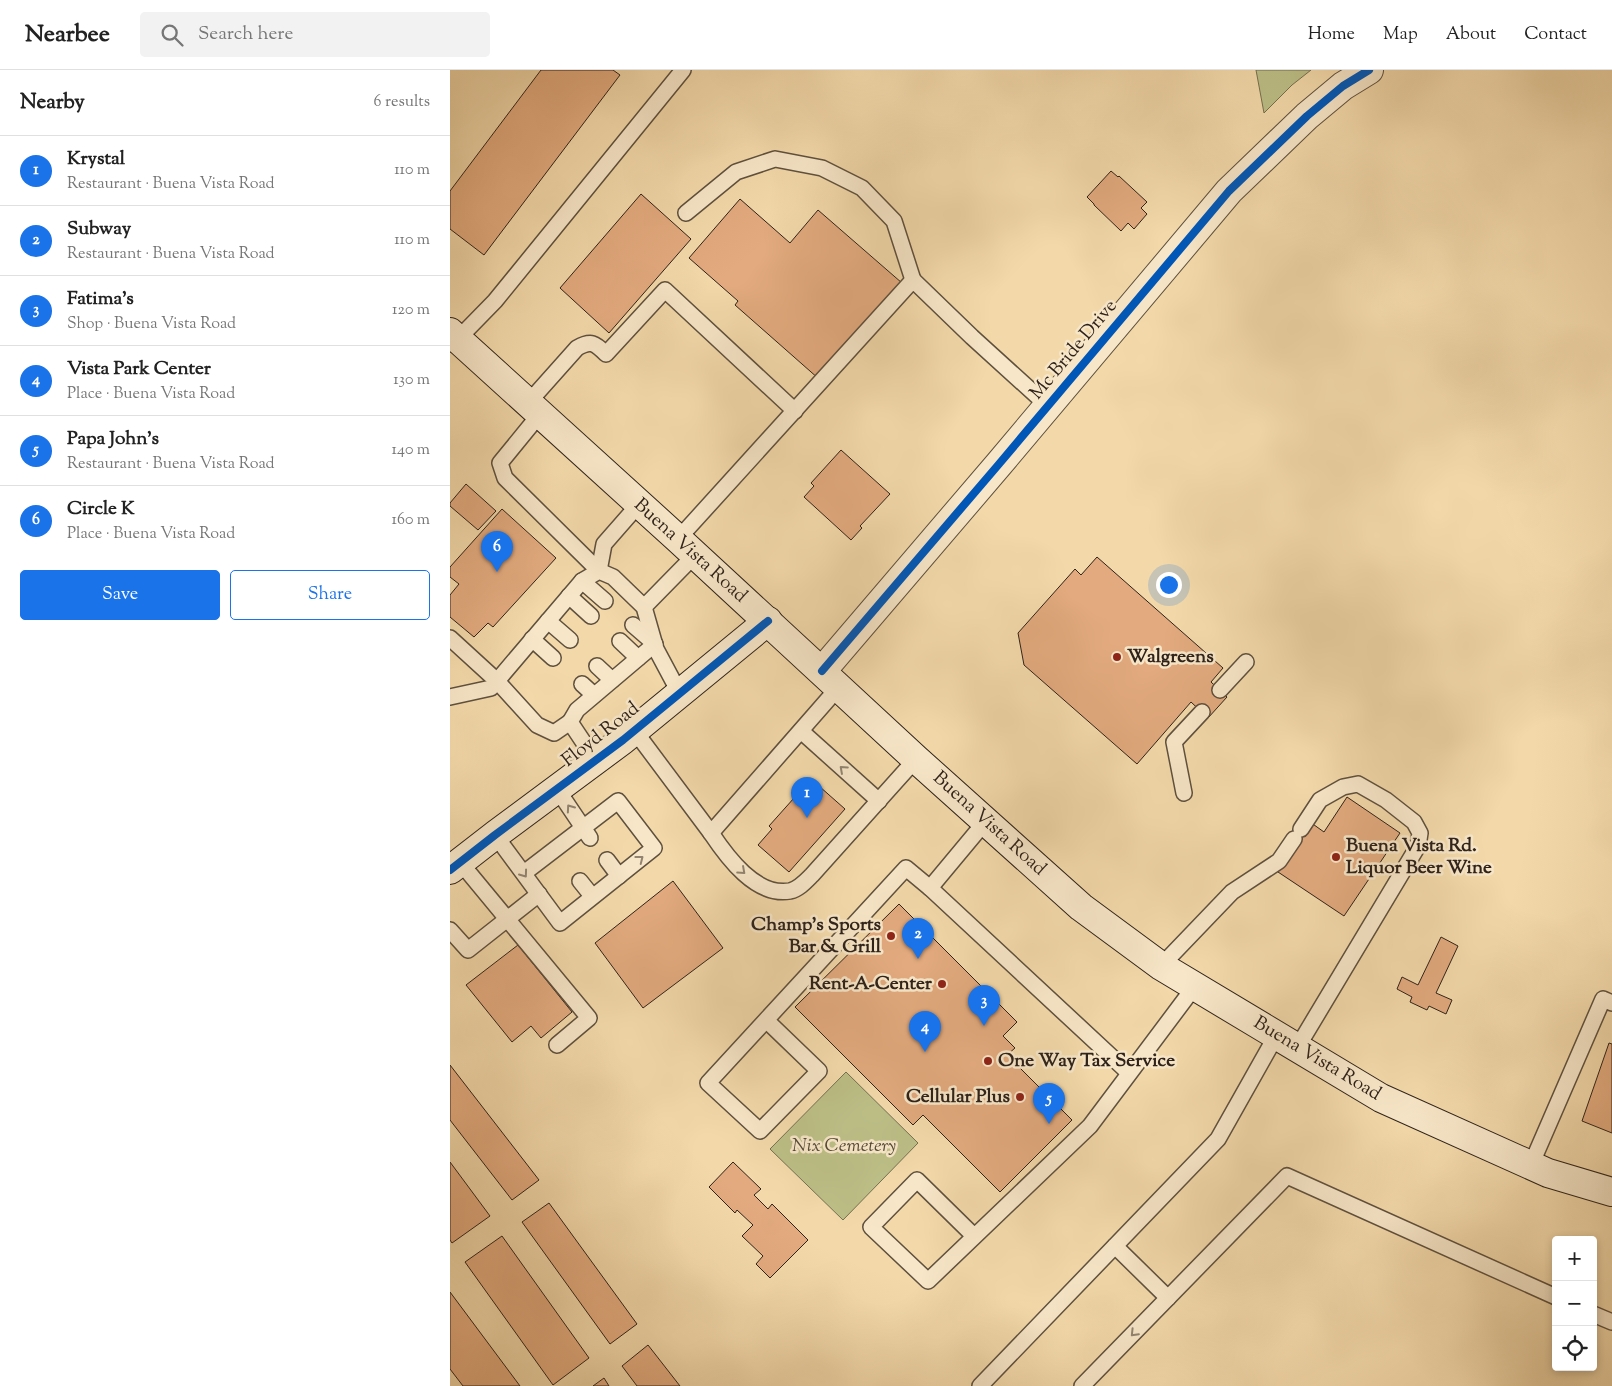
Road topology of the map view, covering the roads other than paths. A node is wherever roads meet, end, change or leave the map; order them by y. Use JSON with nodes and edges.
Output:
{"nodes":[{"id":1,"x":683,"y":70,"type":"edge"},
{"id":2,"x":1369,"y":70,"type":"edge"},
{"id":3,"x":686,"y":213,"type":"dead end"},
{"id":4,"x":913,"y":280,"type":"junction"},
{"id":5,"x":452,"y":339,"type":"edge"},
{"id":6,"x":1048,"y":406,"type":"junction"},
{"id":7,"x":534,"y":409,"type":"junction"},
{"id":8,"x":795,"y":411,"type":"junction"},
{"id":9,"x":639,"y":504,"type":"junction"},
{"id":10,"x":686,"y":547,"type":"junction"},
{"id":11,"x":599,"y":571,"type":"junction"},
{"id":12,"x":582,"y":581,"type":"junction"},
{"id":13,"x":569,"y":596,"type":"junction"},
{"id":14,"x":605,"y":601,"type":"dead end"},
{"id":15,"x":644,"y":607,"type":"junction"},
{"id":16,"x":591,"y":616,"type":"dead end"},
{"id":17,"x":548,"y":621,"type":"junction"},
{"id":18,"x":768,"y":621,"type":"junction"},
{"id":19,"x":633,"y":625,"type":"dead end"},
{"id":20,"x":450,"y":638,"type":"edge"},
{"id":21,"x":532,"y":639,"type":"junction"},
{"id":22,"x":570,"y":640,"type":"dead end"},
{"id":23,"x":620,"y":641,"type":"dead end"},
{"id":24,"x":655,"y":644,"type":"junction"},
{"id":25,"x":553,"y":658,"type":"dead end"},
{"id":26,"x":638,"y":658,"type":"junction"},
{"id":27,"x":1246,"y":662,"type":"dead end"},
{"id":28,"x":597,"y":666,"type":"dead end"},
{"id":29,"x":830,"y":679,"type":"junction"},
{"id":30,"x":612,"y":680,"type":"junction"},
{"id":31,"x":497,"y":681,"type":"junction"},
{"id":32,"x":582,"y":684,"type":"dead end"},
{"id":33,"x":1220,"y":690,"type":"dead end"},
{"id":34,"x":680,"y":694,"type":"junction"},
{"id":35,"x":594,"y":695,"type":"junction"},
{"id":36,"x":450,"y":697,"type":"edge"},
{"id":37,"x":1202,"y":712,"type":"dead end"},
{"id":38,"x":570,"y":722,"type":"junction"},
{"id":39,"x":634,"y":730,"type":"junction"},
{"id":40,"x":801,"y":731,"type":"junction"},
{"id":41,"x":916,"y":759,"type":"junction"},
{"id":42,"x":596,"y":761,"type":"junction"},
{"id":43,"x":557,"y":790,"type":"junction"},
{"id":44,"x":1184,"y":793,"type":"dead end"},
{"id":45,"x":879,"y":802,"type":"junction"},
{"id":46,"x":985,"y":822,"type":"junction"},
{"id":47,"x":587,"y":832,"type":"junction"},
{"id":48,"x":711,"y":833,"type":"junction"},
{"id":49,"x":495,"y":835,"type":"junction"},
{"id":50,"x":607,"y":860,"type":"dead end"},
{"id":51,"x":455,"y":866,"type":"edge"},
{"id":52,"x":524,"y":873,"type":"junction"},
{"id":53,"x":619,"y":876,"type":"junction"},
{"id":54,"x":580,"y":881,"type":"dead end"},
{"id":55,"x":930,"y":888,"type":"junction"},
{"id":56,"x":539,"y":894,"type":"junction"},
{"id":57,"x":592,"y":896,"type":"junction"},
{"id":58,"x":507,"y":919,"type":"junction"},
{"id":59,"x":450,"y":930,"type":"edge"},
{"id":60,"x":1161,"y":966,"type":"junction"},
{"id":61,"x":1195,"y":986,"type":"junction"},
{"id":62,"x":1612,"y":1004,"type":"edge"},
{"id":63,"x":766,"y":1020,"type":"junction"},
{"id":64,"x":1286,"y":1042,"type":"junction"},
{"id":65,"x":557,"y":1045,"type":"dead end"},
{"id":66,"x":1129,"y":1073,"type":"junction"},
{"id":67,"x":1531,"y":1165,"type":"junction"},
{"id":68,"x":1612,"y":1192,"type":"edge"},
{"id":69,"x":974,"y":1236,"type":"junction"},
{"id":70,"x":1115,"y":1246,"type":"junction"},
{"id":71,"x":1552,"y":1295,"type":"edge"},
{"id":72,"x":1168,"y":1298,"type":"junction"},
{"id":73,"x":1597,"y":1316,"type":"edge"},
{"id":74,"x":1612,"y":1322,"type":"edge"},
{"id":75,"x":980,"y":1386,"type":"edge"},
{"id":76,"x":1082,"y":1386,"type":"edge"}],
"edges":[{"from":1,"to":5,"type":"lane"},
{"from":2,"to":6,"type":"main road","name":"Mc Bride Drive"},
{"from":3,"to":4,"type":"lane"},
{"from":4,"to":6,"type":"lane"},
{"from":4,"to":8,"type":"lane"},
{"from":5,"to":7,"type":"main road","name":"Buena Vista Road"},
{"from":6,"to":29,"type":"main road","name":"Mc Bride Drive"},
{"from":7,"to":8,"type":"lane"},
{"from":7,"to":9,"type":"main road","name":"Buena Vista Road"},
{"from":7,"to":11,"type":"lane"},
{"from":8,"to":10,"type":"lane"},
{"from":9,"to":10,"type":"main road","name":"Buena Vista Road"},
{"from":9,"to":11,"type":"lane"},
{"from":10,"to":15,"type":"lane"},
{"from":10,"to":18,"type":"main road","name":"Buena Vista Road"},
{"from":11,"to":12,"type":"lane"},
{"from":11,"to":15,"type":"lane"},
{"from":12,"to":13,"type":"lane"},
{"from":12,"to":14,"type":"lane"},
{"from":13,"to":16,"type":"lane"},
{"from":13,"to":17,"type":"lane"},
{"from":15,"to":24,"type":"lane"},
{"from":17,"to":21,"type":"lane"},
{"from":17,"to":22,"type":"lane"},
{"from":18,"to":29,"type":"main road","name":"Buena Vista Road"},
{"from":18,"to":34,"type":"main road","name":"Floyd Road"},
{"from":19,"to":24,"type":"lane"},
{"from":20,"to":31,"type":"lane"},
{"from":21,"to":25,"type":"lane"},
{"from":21,"to":31,"type":"lane"},
{"from":23,"to":26,"type":"lane"},
{"from":24,"to":26,"type":"lane"},
{"from":24,"to":34,"type":"lane"},
{"from":26,"to":30,"type":"lane"},
{"from":27,"to":33,"type":"lane"},
{"from":28,"to":30,"type":"lane"},
{"from":29,"to":40,"type":"lane"},
{"from":29,"to":41,"type":"main road","name":"Buena Vista Road"},
{"from":30,"to":35,"type":"lane"},
{"from":31,"to":36,"type":"lane"},
{"from":31,"to":38,"type":"lane"},
{"from":32,"to":35,"type":"lane"},
{"from":34,"to":39,"type":"main road","name":"Floyd Road"},
{"from":35,"to":38,"type":"lane"},
{"from":37,"to":44,"type":"lane"},
{"from":38,"to":42,"type":"lane"},
{"from":39,"to":42,"type":"main road","name":"Floyd Road"},
{"from":39,"to":48,"type":"lane"},
{"from":45,"to":40,"type":"lane","one_way":true},
{"from":40,"to":48,"type":"lane"},
{"from":41,"to":45,"type":"lane"},
{"from":41,"to":46,"type":"main road","name":"Buena Vista Road"},
{"from":42,"to":43,"type":"main road","name":"Floyd Road"},
{"from":47,"to":43,"type":"lane","one_way":true},
{"from":43,"to":49,"type":"main road","name":"Floyd Road"},
{"from":48,"to":45,"type":"lane","one_way":true},
{"from":46,"to":55,"type":"lane"},
{"from":46,"to":60,"type":"main road","name":"Buena Vista Road"},
{"from":47,"to":52,"type":"lane"},
{"from":53,"to":47,"type":"lane","one_way":true},
{"from":49,"to":51,"type":"main road","name":"Floyd Road"},
{"from":49,"to":52,"type":"lane"},
{"from":50,"to":53,"type":"lane"},
{"from":51,"to":58,"type":"lane"},
{"from":52,"to":56,"type":"lane","one_way":true},
{"from":53,"to":57,"type":"lane"},
{"from":54,"to":57,"type":"lane"},
{"from":55,"to":63,"type":"lane"},
{"from":55,"to":66,"type":"lane"},
{"from":56,"to":57,"type":"lane"},
{"from":56,"to":58,"type":"lane"},
{"from":58,"to":59,"type":"lane"},
{"from":58,"to":65,"type":"lane"},
{"from":60,"to":61,"type":"main road","name":"Buena Vista Road"},
{"from":60,"to":64,"type":"lane"},
{"from":61,"to":64,"type":"main road","name":"Buena Vista Road"},
{"from":61,"to":66,"type":"lane"},
{"from":62,"to":67,"type":"lane"},
{"from":63,"to":63,"type":"lane"},
{"from":64,"to":67,"type":"main road","name":"Buena Vista Road"},
{"from":64,"to":70,"type":"lane"},
{"from":66,"to":69,"type":"lane"},
{"from":67,"to":68,"type":"main road","name":"Buena Vista Road"},
{"from":69,"to":69,"type":"lane"},
{"from":70,"to":72,"type":"lane"},
{"from":70,"to":75,"type":"lane"},
{"from":71,"to":72,"type":"lane"},
{"from":72,"to":76,"type":"lane","one_way":true},
{"from":73,"to":74,"type":"lane"}]}
